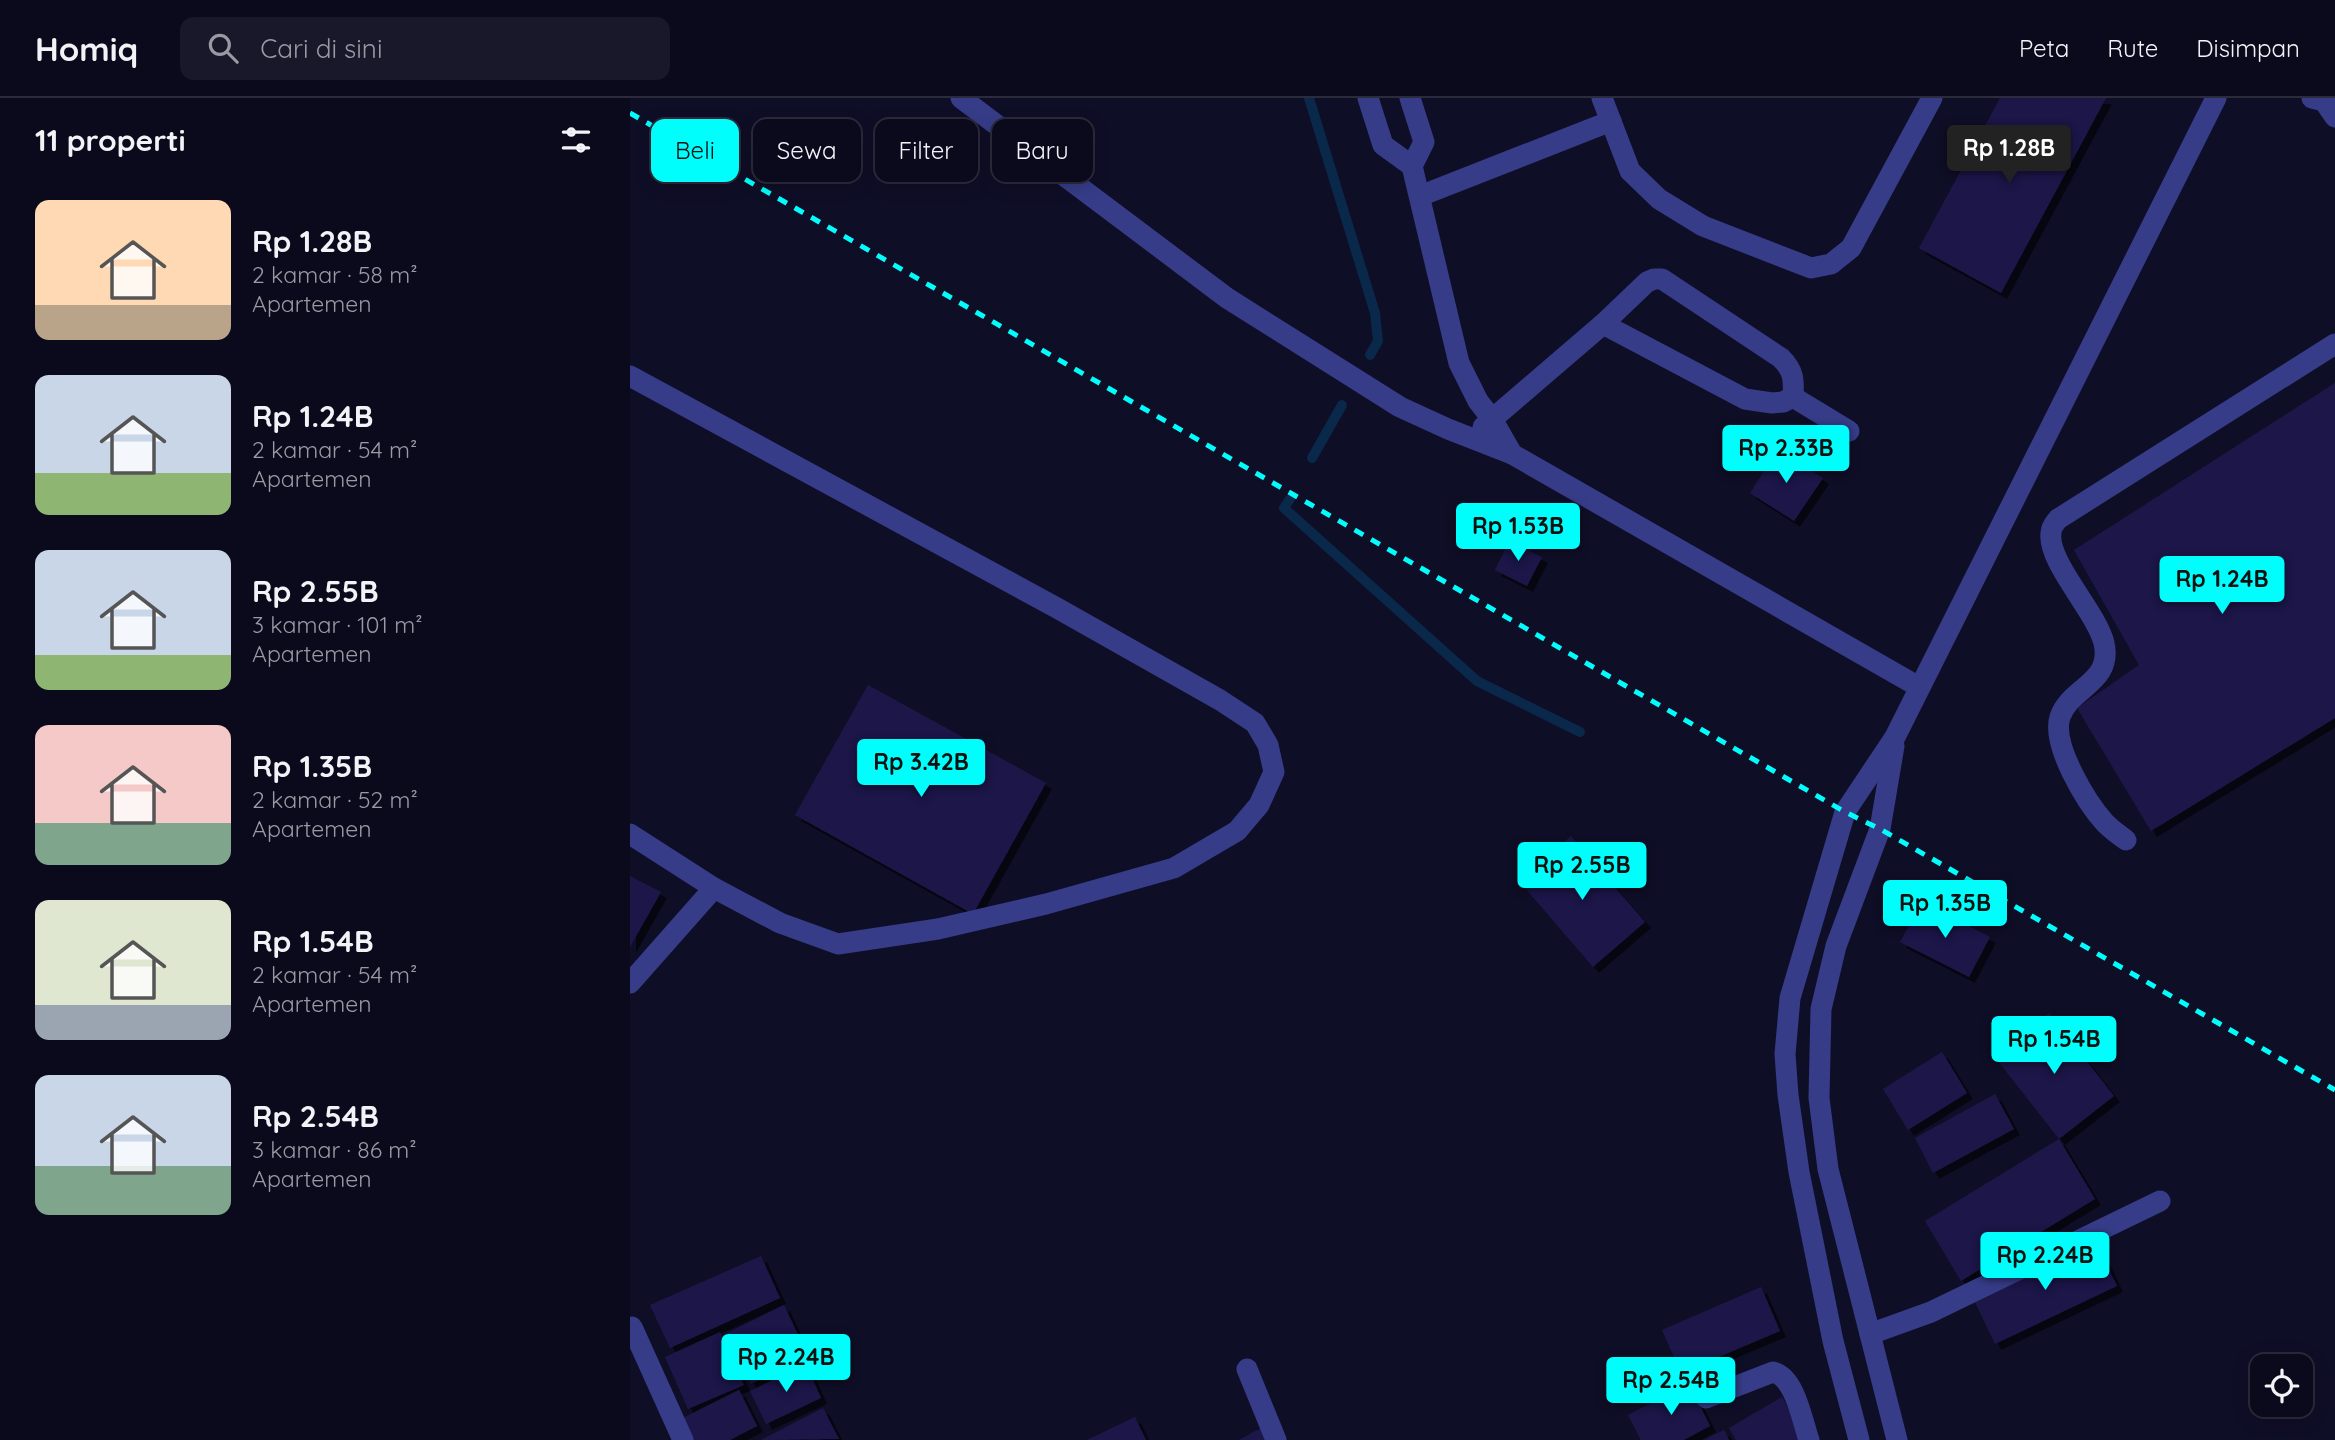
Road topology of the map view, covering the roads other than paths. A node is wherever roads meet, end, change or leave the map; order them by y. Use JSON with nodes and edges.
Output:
{"nodes":[{"id":1,"x":961,"y":98,"type":"edge"},
{"id":2,"x":1368,"y":98,"type":"edge"},
{"id":3,"x":1410,"y":98,"type":"edge"},
{"id":4,"x":1602,"y":98,"type":"edge"},
{"id":5,"x":1932,"y":98,"type":"edge"},
{"id":6,"x":2216,"y":98,"type":"edge"},
{"id":7,"x":2312,"y":98,"type":"edge"},
{"id":8,"x":2335,"y":117,"type":"edge"},
{"id":9,"x":1611,"y":121,"type":"junction"},
{"id":10,"x":1412,"y":166,"type":"junction"},
{"id":11,"x":1420,"y":196,"type":"junction"},
{"id":12,"x":1602,"y":324,"type":"junction"},
{"id":13,"x":2335,"y":344,"type":"edge"},
{"id":14,"x":630,"y":376,"type":"edge"},
{"id":15,"x":1793,"y":397,"type":"junction"},
{"id":16,"x":1492,"y":419,"type":"junction"},
{"id":17,"x":1849,"y":431,"type":"dead end"},
{"id":18,"x":1470,"y":438,"type":"junction"},
{"id":19,"x":1513,"y":454,"type":"junction"},
{"id":20,"x":1919,"y":687,"type":"junction"},
{"id":21,"x":1895,"y":737,"type":"junction"},
{"id":22,"x":630,"y":834,"type":"edge"},
{"id":23,"x":2126,"y":840,"type":"dead end"},
{"id":24,"x":714,"y":888,"type":"junction"},
{"id":25,"x":630,"y":984,"type":"edge"},
{"id":26,"x":2160,"y":1201,"type":"dead end"},
{"id":27,"x":632,"y":1327,"type":"dead end"},
{"id":28,"x":1870,"y":1334,"type":"junction"},
{"id":29,"x":1247,"y":1369,"type":"dead end"},
{"id":30,"x":1706,"y":1398,"type":"dead end"},
{"id":31,"x":683,"y":1440,"type":"edge"},
{"id":32,"x":1276,"y":1440,"type":"edge"},
{"id":33,"x":1810,"y":1440,"type":"edge"},
{"id":34,"x":1859,"y":1440,"type":"edge"},
{"id":35,"x":1897,"y":1440,"type":"edge"}],
"edges":[{"from":1,"to":18,"type":"street"},
{"from":2,"to":10,"type":"street"},
{"from":3,"to":10,"type":"street"},
{"from":4,"to":9,"type":"street"},
{"from":5,"to":9,"type":"street"},
{"from":6,"to":20,"type":"street"},
{"from":7,"to":8,"type":"street"},
{"from":9,"to":11,"type":"street"},
{"from":10,"to":11,"type":"street"},
{"from":11,"to":16,"type":"street"},
{"from":12,"to":15,"type":"street"},
{"from":12,"to":15,"type":"street"},
{"from":12,"to":16,"type":"street"},
{"from":13,"to":23,"type":"street"},
{"from":14,"to":24,"type":"street"},
{"from":15,"to":17,"type":"street"},
{"from":16,"to":18,"type":"street"},
{"from":16,"to":19,"type":"street"},
{"from":18,"to":19,"type":"street"},
{"from":19,"to":20,"type":"street"},
{"from":20,"to":21,"type":"street"},
{"from":21,"to":28,"type":"street"},
{"from":21,"to":34,"type":"street"},
{"from":22,"to":24,"type":"street"},
{"from":24,"to":25,"type":"street"},
{"from":26,"to":28,"type":"street"},
{"from":27,"to":31,"type":"street"},
{"from":28,"to":35,"type":"street"},
{"from":29,"to":32,"type":"street"},
{"from":30,"to":33,"type":"street"}]}
